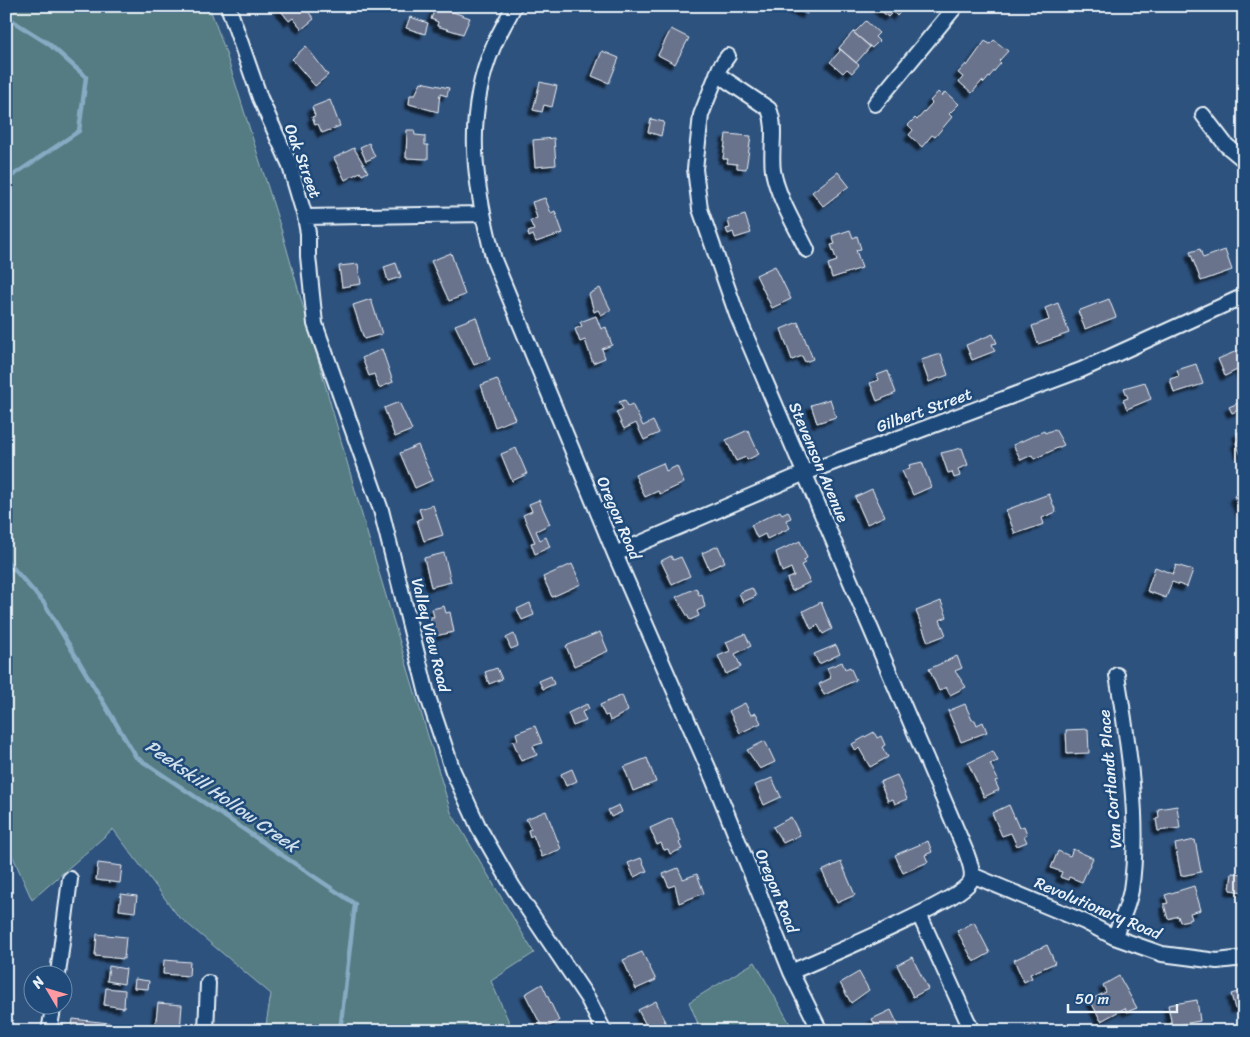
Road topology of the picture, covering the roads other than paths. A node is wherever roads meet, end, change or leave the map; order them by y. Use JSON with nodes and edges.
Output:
{"nodes":[{"id":1,"x":228,"y":6,"type":"edge"},
{"id":2,"x":514,"y":6,"type":"edge"},
{"id":3,"x":956,"y":6,"type":"edge"},
{"id":4,"x":728,"y":56,"type":"dead end"},
{"id":5,"x":717,"y":74,"type":"junction"},
{"id":6,"x":875,"y":104,"type":"dead end"},
{"id":7,"x":1203,"y":115,"type":"dead end"},
{"id":8,"x":1244,"y":160,"type":"edge"},
{"id":9,"x":482,"y":214,"type":"junction"},
{"id":10,"x":305,"y":217,"type":"junction"},
{"id":11,"x":807,"y":250,"type":"dead end"},
{"id":12,"x":1244,"y":296,"type":"edge"},
{"id":13,"x":805,"y":473,"type":"junction"},
{"id":14,"x":615,"y":554,"type":"junction"},
{"id":15,"x":1116,"y":675,"type":"dead end"},
{"id":16,"x":972,"y":875,"type":"junction"},
{"id":17,"x":70,"y":880,"type":"dead end"},
{"id":18,"x":919,"y":914,"type":"junction"},
{"id":19,"x":1114,"y":937,"type":"junction"},
{"id":20,"x":1244,"y":958,"type":"edge"},
{"id":21,"x":59,"y":964,"type":"edge"},
{"id":22,"x":791,"y":972,"type":"junction"},
{"id":23,"x":208,"y":983,"type":"dead end"},
{"id":24,"x":52,"y":1014,"type":"edge"},
{"id":25,"x":49,"y":1031,"type":"edge"},
{"id":26,"x":206,"y":1031,"type":"edge"},
{"id":27,"x":604,"y":1031,"type":"edge"},
{"id":28,"x":820,"y":1031,"type":"edge"},
{"id":29,"x":972,"y":1031,"type":"edge"}],
"edges":[{"from":1,"to":10,"type":"street","name":"Oak Street"},
{"from":2,"to":9,"type":"street","name":"Oregon Road"},
{"from":3,"to":6,"type":"street"},
{"from":4,"to":5,"type":"street","name":"Stevenson Avenue"},
{"from":5,"to":11,"type":"street"},
{"from":5,"to":13,"type":"street","name":"Stevenson Avenue"},
{"from":7,"to":8,"type":"street"},
{"from":9,"to":10,"type":"street","name":"Oak Street"},
{"from":9,"to":14,"type":"street","name":"Oregon Road"},
{"from":10,"to":27,"type":"street","name":"Valley View Road"},
{"from":12,"to":13,"type":"street","name":"Gilbert Street"},
{"from":13,"to":14,"type":"street","name":"Gilbert Street"},
{"from":13,"to":16,"type":"street","name":"Stevenson Avenue"},
{"from":14,"to":22,"type":"street","name":"Oregon Road"},
{"from":15,"to":19,"type":"street","name":"Van Cortlandt Place"},
{"from":16,"to":18,"type":"street"},
{"from":16,"to":19,"type":"street","name":"Revolutionary Road"},
{"from":17,"to":21,"type":"street"},
{"from":18,"to":22,"type":"street"},
{"from":18,"to":29,"type":"street"},
{"from":19,"to":20,"type":"street","name":"Revolutionary Road"},
{"from":22,"to":28,"type":"street","name":"Oregon Road"},
{"from":23,"to":26,"type":"street"},
{"from":24,"to":25,"type":"street"}]}
